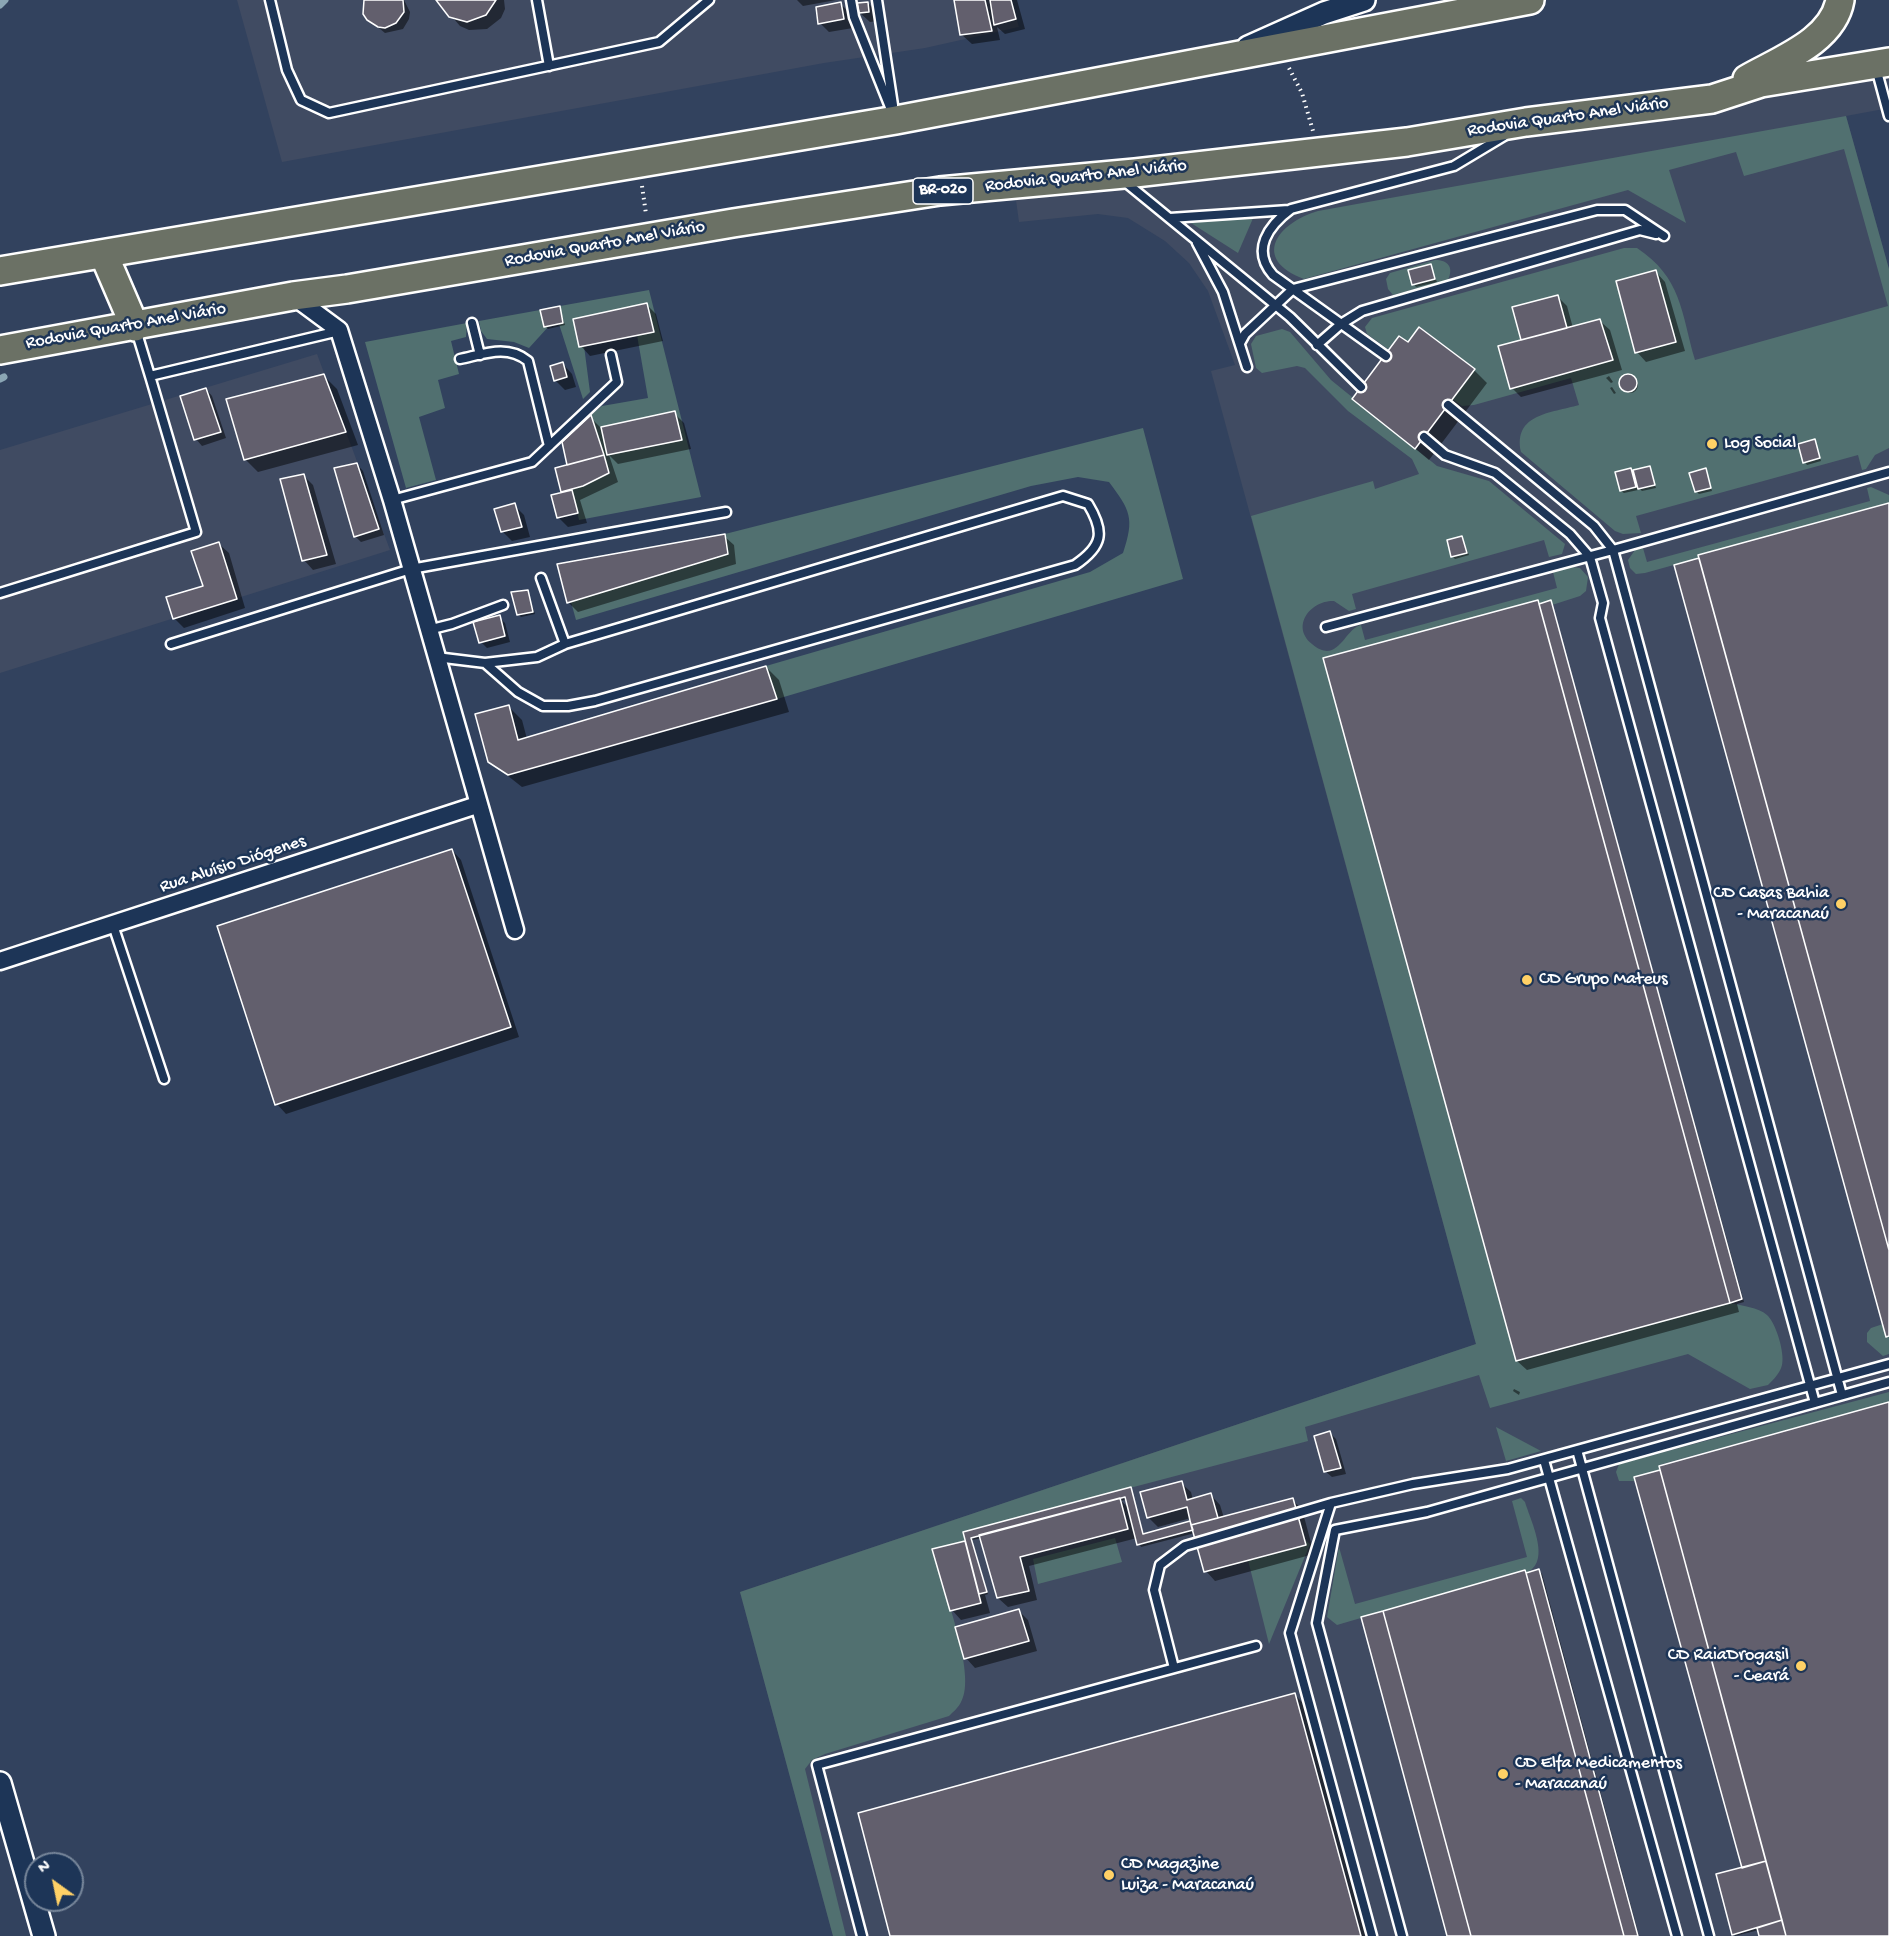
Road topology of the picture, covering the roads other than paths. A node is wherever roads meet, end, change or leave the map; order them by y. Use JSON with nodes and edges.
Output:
{"nodes":[{"id":1,"x":270,"y":0,"type":"edge"},
{"id":2,"x":537,"y":0,"type":"edge"},
{"id":3,"x":709,"y":0,"type":"edge"},
{"id":4,"x":851,"y":0,"type":"edge"},
{"id":5,"x":877,"y":0,"type":"edge"},
{"id":6,"x":1364,"y":0,"type":"edge"},
{"id":7,"x":1530,"y":0,"type":"edge"},
{"id":8,"x":1840,"y":0,"type":"edge"},
{"id":9,"x":1223,"y":58,"type":"junction"},
{"id":10,"x":1882,"y":63,"type":"edge"},
{"id":11,"x":549,"y":66,"type":"junction"},
{"id":12,"x":1712,"y":99,"type":"junction"},
{"id":13,"x":1889,"y":116,"type":"edge"},
{"id":14,"x":896,"y":120,"type":"junction"},
{"id":15,"x":1526,"y":122,"type":"junction"},
{"id":16,"x":1117,"y":175,"type":"junction"},
{"id":17,"x":1291,"y":210,"type":"junction"},
{"id":18,"x":1170,"y":218,"type":"junction"},
{"id":19,"x":1194,"y":238,"type":"junction"},
{"id":20,"x":104,"y":255,"type":"junction"},
{"id":21,"x":0,"y":271,"type":"edge"},
{"id":22,"x":1293,"y":289,"type":"junction"},
{"id":23,"x":293,"y":296,"type":"junction"},
{"id":24,"x":1277,"y":306,"type":"junction"},
{"id":25,"x":472,"y":323,"type":"dead end"},
{"id":26,"x":1341,"y":324,"type":"junction"},
{"id":27,"x":135,"y":327,"type":"junction"},
{"id":28,"x":339,"y":330,"type":"junction"},
{"id":29,"x":1240,"y":343,"type":"junction"},
{"id":30,"x":1317,"y":345,"type":"junction"},
{"id":31,"x":0,"y":350,"type":"edge"},
{"id":32,"x":480,"y":355,"type":"junction"},
{"id":33,"x":611,"y":355,"type":"dead end"},
{"id":34,"x":1386,"y":356,"type":"dead end"},
{"id":35,"x":460,"y":359,"type":"dead end"},
{"id":36,"x":1246,"y":367,"type":"dead end"},
{"id":37,"x":150,"y":376,"type":"junction"},
{"id":38,"x":1361,"y":387,"type":"dead end"},
{"id":39,"x":1448,"y":405,"type":"dead end"},
{"id":40,"x":1424,"y":437,"type":"dead end"},
{"id":41,"x":549,"y":446,"type":"junction"},
{"id":42,"x":1889,"y":472,"type":"edge"},
{"id":43,"x":392,"y":500,"type":"junction"},
{"id":44,"x":726,"y":512,"type":"dead end"},
{"id":45,"x":1613,"y":550,"type":"junction"},
{"id":46,"x":1590,"y":556,"type":"junction"},
{"id":47,"x":411,"y":569,"type":"junction"},
{"id":48,"x":541,"y":578,"type":"dead end"},
{"id":49,"x":0,"y":594,"type":"edge"},
{"id":50,"x":502,"y":605,"type":"dead end"},
{"id":51,"x":1326,"y":627,"type":"dead end"},
{"id":52,"x":428,"y":630,"type":"junction"},
{"id":53,"x":171,"y":644,"type":"dead end"},
{"id":54,"x":565,"y":644,"type":"junction"},
{"id":55,"x":436,"y":657,"type":"junction"},
{"id":56,"x":485,"y":663,"type":"junction"},
{"id":57,"x":477,"y":805,"type":"junction"},
{"id":58,"x":112,"y":925,"type":"junction"},
{"id":59,"x":515,"y":930,"type":"dead end"},
{"id":60,"x":0,"y":961,"type":"edge"},
{"id":61,"x":164,"y":1079,"type":"dead end"},
{"id":62,"x":1889,"y":1364,"type":"edge"},
{"id":63,"x":1838,"y":1378,"type":"junction"},
{"id":64,"x":1889,"y":1382,"type":"edge"},
{"id":65,"x":1810,"y":1386,"type":"junction"},
{"id":66,"x":1842,"y":1395,"type":"junction"},
{"id":67,"x":1815,"y":1403,"type":"junction"},
{"id":68,"x":1576,"y":1450,"type":"junction"},
{"id":69,"x":1544,"y":1460,"type":"junction"},
{"id":70,"x":1582,"y":1469,"type":"junction"},
{"id":71,"x":1549,"y":1478,"type":"junction"},
{"id":72,"x":1331,"y":1503,"type":"junction"},
{"id":73,"x":1256,"y":1646,"type":"dead end"},
{"id":74,"x":1174,"y":1668,"type":"junction"},
{"id":75,"x":0,"y":1783,"type":"edge"},
{"id":76,"x":44,"y":1936,"type":"edge"},
{"id":77,"x":862,"y":1936,"type":"edge"},
{"id":78,"x":1372,"y":1936,"type":"edge"},
{"id":79,"x":1402,"y":1936,"type":"edge"},
{"id":80,"x":1677,"y":1936,"type":"edge"},
{"id":81,"x":1709,"y":1936,"type":"edge"}],
"edges":[{"from":1,"to":11,"type":"lane"},
{"from":2,"to":11,"type":"lane"},
{"from":3,"to":11,"type":"lane"},
{"from":4,"to":14,"type":"lane"},
{"from":5,"to":14,"type":"lane"},
{"from":6,"to":9,"type":"street"},
{"from":7,"to":9,"type":"highway"},
{"from":8,"to":12,"type":"highway"},
{"from":9,"to":14,"type":"highway"},
{"from":10,"to":12,"type":"highway","name":"Rodovia Quarto Anel Viário","number":"BR-020"},
{"from":10,"to":13,"type":"lane"},
{"from":12,"to":15,"type":"highway","name":"Rodovia Quarto Anel Viário","number":"BR-020"},
{"from":14,"to":20,"type":"highway"},
{"from":15,"to":16,"type":"highway","name":"Rodovia Quarto Anel Viário","number":"BR-020"},
{"from":15,"to":17,"type":"lane"},
{"from":16,"to":18,"type":"lane"},
{"from":16,"to":23,"type":"highway","name":"Rodovia Quarto Anel Viário","number":"BR-020"},
{"from":17,"to":18,"type":"lane"},
{"from":17,"to":22,"type":"lane"},
{"from":18,"to":19,"type":"lane"},
{"from":19,"to":24,"type":"lane"},
{"from":19,"to":29,"type":"lane"},
{"from":20,"to":21,"type":"highway"},
{"from":20,"to":27,"type":"highway"},
{"from":22,"to":24,"type":"lane"},
{"from":22,"to":26,"type":"lane"},
{"from":22,"to":26,"type":"lane"},
{"from":23,"to":27,"type":"highway","name":"Rodovia Quarto Anel Viário","number":"BR-020"},
{"from":23,"to":28,"type":"street"},
{"from":24,"to":29,"type":"lane"},
{"from":24,"to":30,"type":"lane"},
{"from":25,"to":32,"type":"lane"},
{"from":26,"to":30,"type":"lane"},
{"from":26,"to":34,"type":"lane"},
{"from":27,"to":31,"type":"highway","name":"Rodovia Quarto Anel Viário","number":"BR-020"},
{"from":27,"to":37,"type":"lane"},
{"from":28,"to":37,"type":"lane"},
{"from":28,"to":43,"type":"street"},
{"from":29,"to":36,"type":"lane"},
{"from":30,"to":38,"type":"lane"},
{"from":32,"to":35,"type":"lane"},
{"from":32,"to":41,"type":"lane"},
{"from":33,"to":41,"type":"lane"},
{"from":37,"to":49,"type":"lane"},
{"from":39,"to":45,"type":"lane"},
{"from":40,"to":46,"type":"lane"},
{"from":41,"to":43,"type":"lane"},
{"from":42,"to":45,"type":"lane"},
{"from":43,"to":47,"type":"street"},
{"from":44,"to":47,"type":"lane"},
{"from":45,"to":46,"type":"lane"},
{"from":45,"to":63,"type":"lane"},
{"from":46,"to":51,"type":"lane"},
{"from":46,"to":65,"type":"lane"},
{"from":47,"to":52,"type":"street"},
{"from":47,"to":53,"type":"lane"},
{"from":48,"to":54,"type":"lane"},
{"from":50,"to":52,"type":"lane"},
{"from":52,"to":55,"type":"street"},
{"from":54,"to":56,"type":"lane"},
{"from":54,"to":56,"type":"lane"},
{"from":55,"to":56,"type":"lane"},
{"from":55,"to":57,"type":"street"},
{"from":57,"to":58,"type":"street","name":"Rua Aluísio Diógenes"},
{"from":57,"to":59,"type":"street"},
{"from":58,"to":60,"type":"street","name":"Rua Aluísio Diógenes"},
{"from":58,"to":61,"type":"lane"},
{"from":62,"to":63,"type":"lane"},
{"from":63,"to":65,"type":"lane"},
{"from":63,"to":66,"type":"lane"},
{"from":64,"to":66,"type":"lane"},
{"from":65,"to":67,"type":"lane"},
{"from":65,"to":68,"type":"lane"},
{"from":66,"to":67,"type":"lane"},
{"from":67,"to":70,"type":"lane"},
{"from":68,"to":69,"type":"lane"},
{"from":68,"to":70,"type":"lane"},
{"from":69,"to":71,"type":"lane"},
{"from":69,"to":72,"type":"lane"},
{"from":70,"to":71,"type":"lane"},
{"from":70,"to":81,"type":"lane"},
{"from":71,"to":79,"type":"lane"},
{"from":71,"to":80,"type":"lane"},
{"from":72,"to":74,"type":"lane"},
{"from":72,"to":78,"type":"lane"},
{"from":73,"to":74,"type":"lane"},
{"from":74,"to":77,"type":"lane"},
{"from":75,"to":76,"type":"street"}]}
